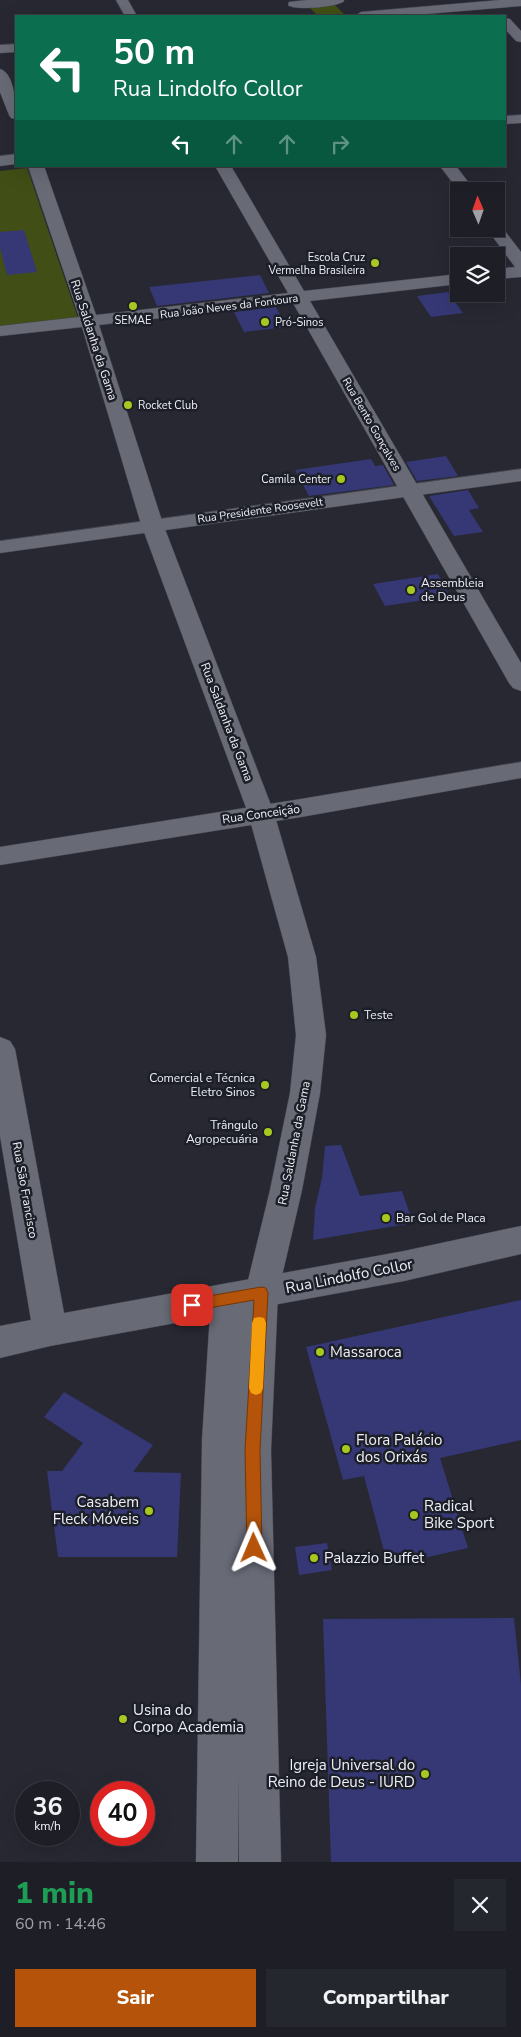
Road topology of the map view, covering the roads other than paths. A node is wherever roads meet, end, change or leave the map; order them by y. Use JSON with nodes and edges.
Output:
{"nodes":[{"id":1,"x":122,"y":0,"type":"edge"},
{"id":2,"x":337,"y":0,"type":"edge"},
{"id":3,"x":485,"y":2,"type":"edge"},
{"id":4,"x":521,"y":2,"type":"edge"},
{"id":5,"x":292,"y":3,"type":"edge"},
{"id":6,"x":130,"y":15,"type":"edge"},
{"id":7,"x":303,"y":15,"type":"edge"},
{"id":8,"x":352,"y":15,"type":"edge"},
{"id":9,"x":370,"y":15,"type":"edge"},
{"id":10,"x":498,"y":15,"type":"edge"},
{"id":11,"x":506,"y":23,"type":"edge"},
{"id":12,"x":521,"y":38,"type":"edge"},
{"id":13,"x":15,"y":48,"type":"edge"},
{"id":14,"x":0,"y":49,"type":"edge"},
{"id":15,"x":0,"y":73,"type":"edge"},
{"id":16,"x":15,"y":112,"type":"edge"},
{"id":17,"x":521,"y":119,"type":"edge"},
{"id":18,"x":506,"y":120,"type":"edge"},
{"id":19,"x":15,"y":159,"type":"edge"},
{"id":20,"x":0,"y":161,"type":"edge"},
{"id":21,"x":36,"y":167,"type":"edge"},
{"id":22,"x":224,"y":167,"type":"edge"},
{"id":23,"x":449,"y":167,"type":"edge"},
{"id":24,"x":460,"y":182,"type":"edge"},
{"id":25,"x":502,"y":238,"type":"edge"},
{"id":26,"x":521,"y":264,"type":"edge"},
{"id":27,"x":521,"y":272,"type":"edge"},
{"id":28,"x":505,"y":273,"type":"edge"},
{"id":29,"x":450,"y":280,"type":"edge"},
{"id":30,"x":299,"y":298,"type":"junction"},
{"id":31,"x":89,"y":322,"type":"junction"},
{"id":32,"x":0,"y":332,"type":"edge"},
{"id":33,"x":521,"y":475,"type":"edge"},
{"id":34,"x":410,"y":489,"type":"junction"},
{"id":35,"x":152,"y":524,"type":"junction"},
{"id":36,"x":0,"y":547,"type":"edge"},
{"id":37,"x":521,"y":683,"type":"edge"},
{"id":38,"x":521,"y":770,"type":"edge"},
{"id":39,"x":261,"y":813,"type":"junction"},
{"id":40,"x":0,"y":856,"type":"edge"},
{"id":41,"x":0,"y":1050,"type":"edge"},
{"id":42,"x":521,"y":1240,"type":"edge"},
{"id":43,"x":244,"y":1296,"type":"junction"},
{"id":44,"x":50,"y":1331,"type":"junction"},
{"id":45,"x":0,"y":1342,"type":"edge"},
{"id":46,"x":216,"y":1862,"type":"edge"},
{"id":47,"x":260,"y":1862,"type":"edge"}],
"edges":[{"from":1,"to":6,"type":"street"},
{"from":2,"to":5,"type":"street"},
{"from":2,"to":8,"type":"street"},
{"from":3,"to":4,"type":"street"},
{"from":3,"to":9,"type":"street"},
{"from":3,"to":10,"type":"street"},
{"from":5,"to":7,"type":"street"},
{"from":11,"to":12,"type":"street"},
{"from":13,"to":14,"type":"street"},
{"from":15,"to":16,"type":"street"},
{"from":17,"to":18,"type":"street"},
{"from":19,"to":20,"type":"street"},
{"from":21,"to":31,"type":"street","name":"Rua Saldanha da Gama"},
{"from":22,"to":30,"type":"street","name":"Rua Bento Gonçalves"},
{"from":23,"to":24,"type":"street"},
{"from":25,"to":26,"type":"street"},
{"from":27,"to":28,"type":"street"},
{"from":29,"to":30,"type":"street","name":"Rua João Neves da Fontoura"},
{"from":30,"to":31,"type":"street","name":"Rua João Neves da Fontoura"},
{"from":30,"to":34,"type":"street","name":"Rua Bento Gonçalves"},
{"from":31,"to":32,"type":"street","name":"Rua João Neves da Fontoura"},
{"from":31,"to":35,"type":"street","name":"Rua Saldanha da Gama"},
{"from":33,"to":34,"type":"street","name":"Rua Presidente Roosevelt"},
{"from":34,"to":35,"type":"street","name":"Rua Presidente Roosevelt"},
{"from":34,"to":37,"type":"street","name":"Rua Bento Gonçalves"},
{"from":35,"to":36,"type":"street","name":"Rua Presidente Roosevelt"},
{"from":35,"to":39,"type":"street","name":"Rua Saldanha da Gama"},
{"from":38,"to":39,"type":"street","name":"Rua Conceição"},
{"from":39,"to":40,"type":"street","name":"Rua Conceição"},
{"from":39,"to":43,"type":"street","name":"Rua Saldanha da Gama"},
{"from":41,"to":44,"type":"street","name":"Rua São Francisco"},
{"from":42,"to":43,"type":"street","name":"Rua Lindolfo Collor"},
{"from":43,"to":44,"type":"street","name":"Rua Lindolfo Collor"},
{"from":43,"to":46,"type":"street"},
{"from":43,"to":47,"type":"street"},
{"from":44,"to":45,"type":"street","name":"Rua Lindolfo Collor"}]}
